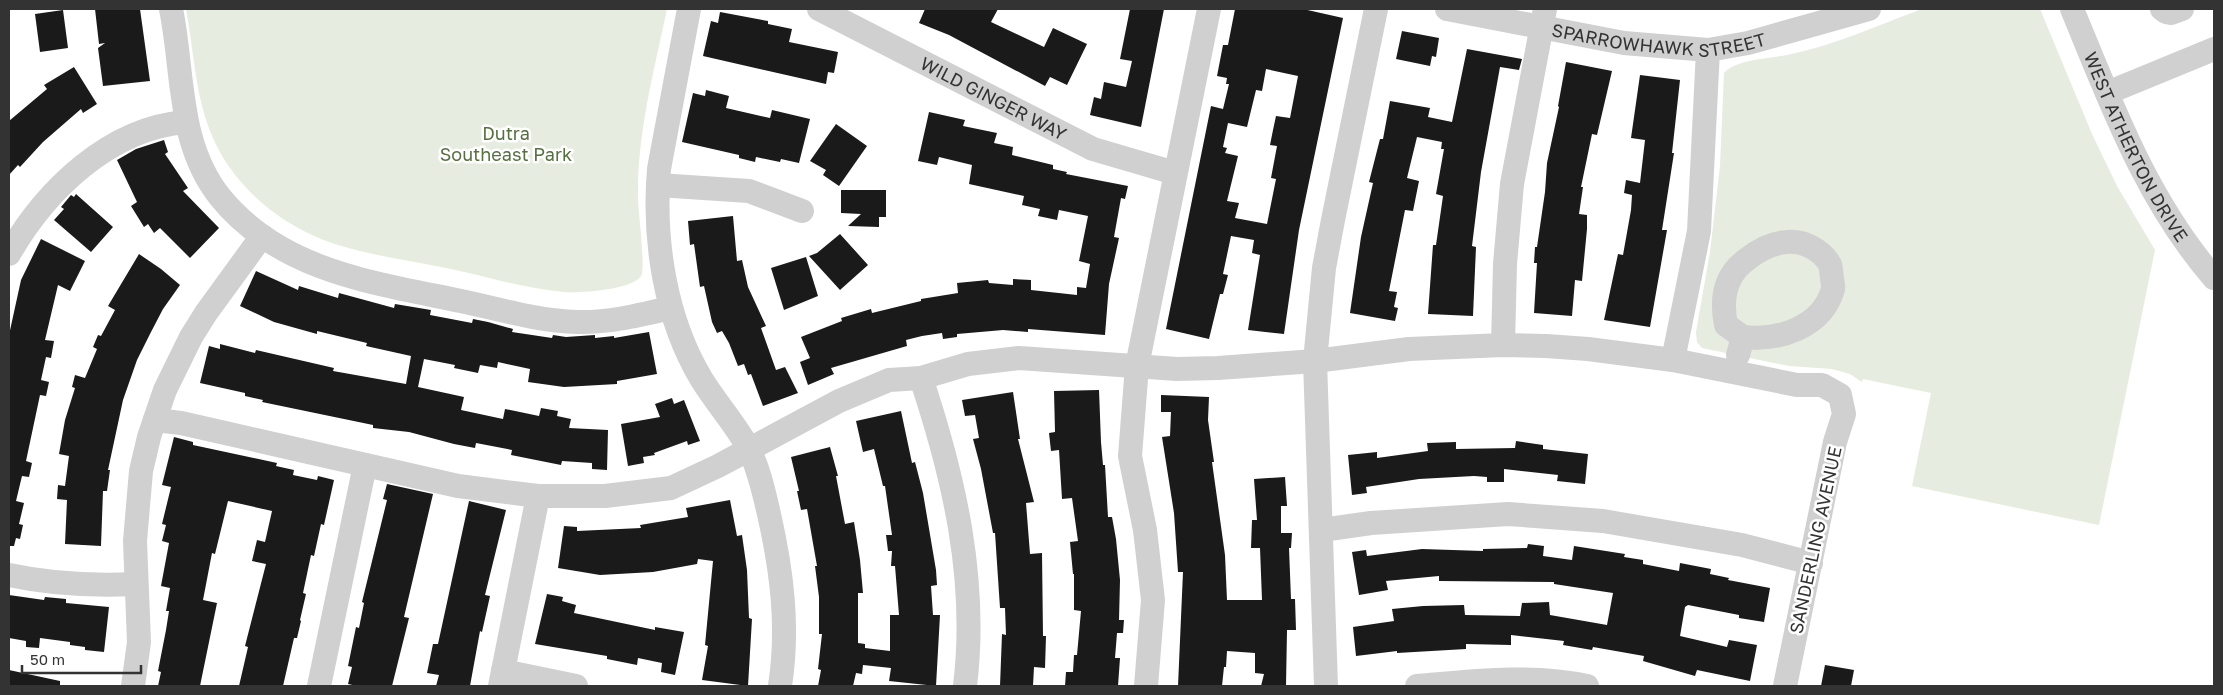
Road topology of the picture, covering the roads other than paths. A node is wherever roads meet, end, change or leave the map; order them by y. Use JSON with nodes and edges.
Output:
{"nodes":[{"id":1,"x":171,"y":9,"type":"edge"},
{"id":2,"x":689,"y":9,"type":"edge"},
{"id":3,"x":819,"y":9,"type":"edge"},
{"id":4,"x":1209,"y":9,"type":"edge"},
{"id":5,"x":1376,"y":9,"type":"edge"},
{"id":6,"x":1448,"y":9,"type":"edge"},
{"id":7,"x":1868,"y":9,"type":"edge"},
{"id":8,"x":2072,"y":9,"type":"edge"},
{"id":9,"x":2162,"y":9,"type":"edge"},
{"id":10,"x":2182,"y":9,"type":"edge"},
{"id":11,"x":1543,"y":18,"type":"edge"},
{"id":12,"x":2214,"y":49,"type":"edge"},
{"id":13,"x":1708,"y":50,"type":"junction"},
{"id":14,"x":2214,"y":66,"type":"edge"},
{"id":15,"x":2110,"y":100,"type":"junction"},
{"id":16,"x":186,"y":122,"type":"junction"},
{"id":17,"x":1175,"y":173,"type":"junction"},
{"id":18,"x":658,"y":184,"type":"junction"},
{"id":19,"x":802,"y":211,"type":"dead end"},
{"id":20,"x":262,"y":236,"type":"junction"},
{"id":21,"x":9,"y":254,"type":"edge"},
{"id":22,"x":2214,"y":278,"type":"edge"},
{"id":23,"x":1712,"y":303,"type":"joint"},
{"id":24,"x":670,"y":308,"type":"junction"},
{"id":25,"x":1504,"y":345,"type":"junction"},
{"id":26,"x":1673,"y":360,"type":"junction"},
{"id":27,"x":1315,"y":362,"type":"junction"},
{"id":28,"x":1137,"y":366,"type":"junction"},
{"id":29,"x":921,"y":378,"type":"junction"},
{"id":30,"x":155,"y":420,"type":"junction"},
{"id":31,"x":749,"y":450,"type":"junction"},
{"id":32,"x":365,"y":465,"type":"junction"},
{"id":33,"x":538,"y":496,"type":"junction"},
{"id":34,"x":1322,"y":530,"type":"junction"},
{"id":35,"x":1810,"y":563,"type":"junction"},
{"id":36,"x":9,"y":575,"type":"edge"},
{"id":37,"x":135,"y":584,"type":"junction"},
{"id":38,"x":502,"y":679,"type":"edge"},
{"id":39,"x":1490,"y":683,"type":"edge"},
{"id":40,"x":133,"y":686,"type":"edge"},
{"id":41,"x":319,"y":686,"type":"edge"},
{"id":42,"x":576,"y":686,"type":"edge"},
{"id":43,"x":780,"y":686,"type":"edge"},
{"id":44,"x":965,"y":686,"type":"edge"},
{"id":45,"x":1146,"y":686,"type":"edge"},
{"id":46,"x":1326,"y":686,"type":"edge"},
{"id":47,"x":1417,"y":686,"type":"edge"},
{"id":48,"x":1587,"y":686,"type":"edge"},
{"id":49,"x":1785,"y":686,"type":"edge"}],
"edges":[{"from":1,"to":16,"type":"street"},
{"from":2,"to":18,"type":"street"},
{"from":3,"to":17,"type":"street","name":"WILD GINGER WAY"},
{"from":4,"to":17,"type":"street"},
{"from":5,"to":27,"type":"street"},
{"from":6,"to":11,"type":"street","name":"SPARROWHAWK STREET"},
{"from":7,"to":13,"type":"street","name":"SPARROWHAWK STREET"},
{"from":8,"to":15,"type":"street","name":"WEST ATHERTON DRIVE"},
{"from":9,"to":10,"type":"street"},
{"from":11,"to":13,"type":"street","name":"SPARROWHAWK STREET"},
{"from":11,"to":25,"type":"street"},
{"from":12,"to":15,"type":"street"},
{"from":13,"to":26,"type":"street"},
{"from":14,"to":15,"type":"street"},
{"from":15,"to":22,"type":"street","name":"WEST ATHERTON DRIVE"},
{"from":16,"to":20,"type":"street"},
{"from":16,"to":21,"type":"street"},
{"from":17,"to":28,"type":"street"},
{"from":18,"to":19,"type":"street"},
{"from":18,"to":24,"type":"street"},
{"from":20,"to":24,"type":"street"},
{"from":20,"to":30,"type":"street"},
{"from":23,"to":23,"type":"street"},
{"from":24,"to":31,"type":"street"},
{"from":25,"to":26,"type":"street"},
{"from":25,"to":27,"type":"street"},
{"from":26,"to":35,"type":"street","name":"SANDERLING AVENUE"},
{"from":27,"to":28,"type":"street"},
{"from":27,"to":34,"type":"street"},
{"from":28,"to":29,"type":"street"},
{"from":28,"to":45,"type":"street"},
{"from":29,"to":31,"type":"street"},
{"from":29,"to":44,"type":"street"},
{"from":30,"to":32,"type":"street"},
{"from":30,"to":37,"type":"street"},
{"from":31,"to":33,"type":"street"},
{"from":31,"to":43,"type":"street"},
{"from":32,"to":33,"type":"street"},
{"from":32,"to":41,"type":"street"},
{"from":33,"to":38,"type":"street"},
{"from":34,"to":35,"type":"street"},
{"from":34,"to":46,"type":"street"},
{"from":35,"to":49,"type":"street","name":"SANDERLING AVENUE"},
{"from":36,"to":37,"type":"street"},
{"from":37,"to":40,"type":"street"},
{"from":38,"to":42,"type":"street"},
{"from":39,"to":47,"type":"street"},
{"from":39,"to":48,"type":"street"}]}
